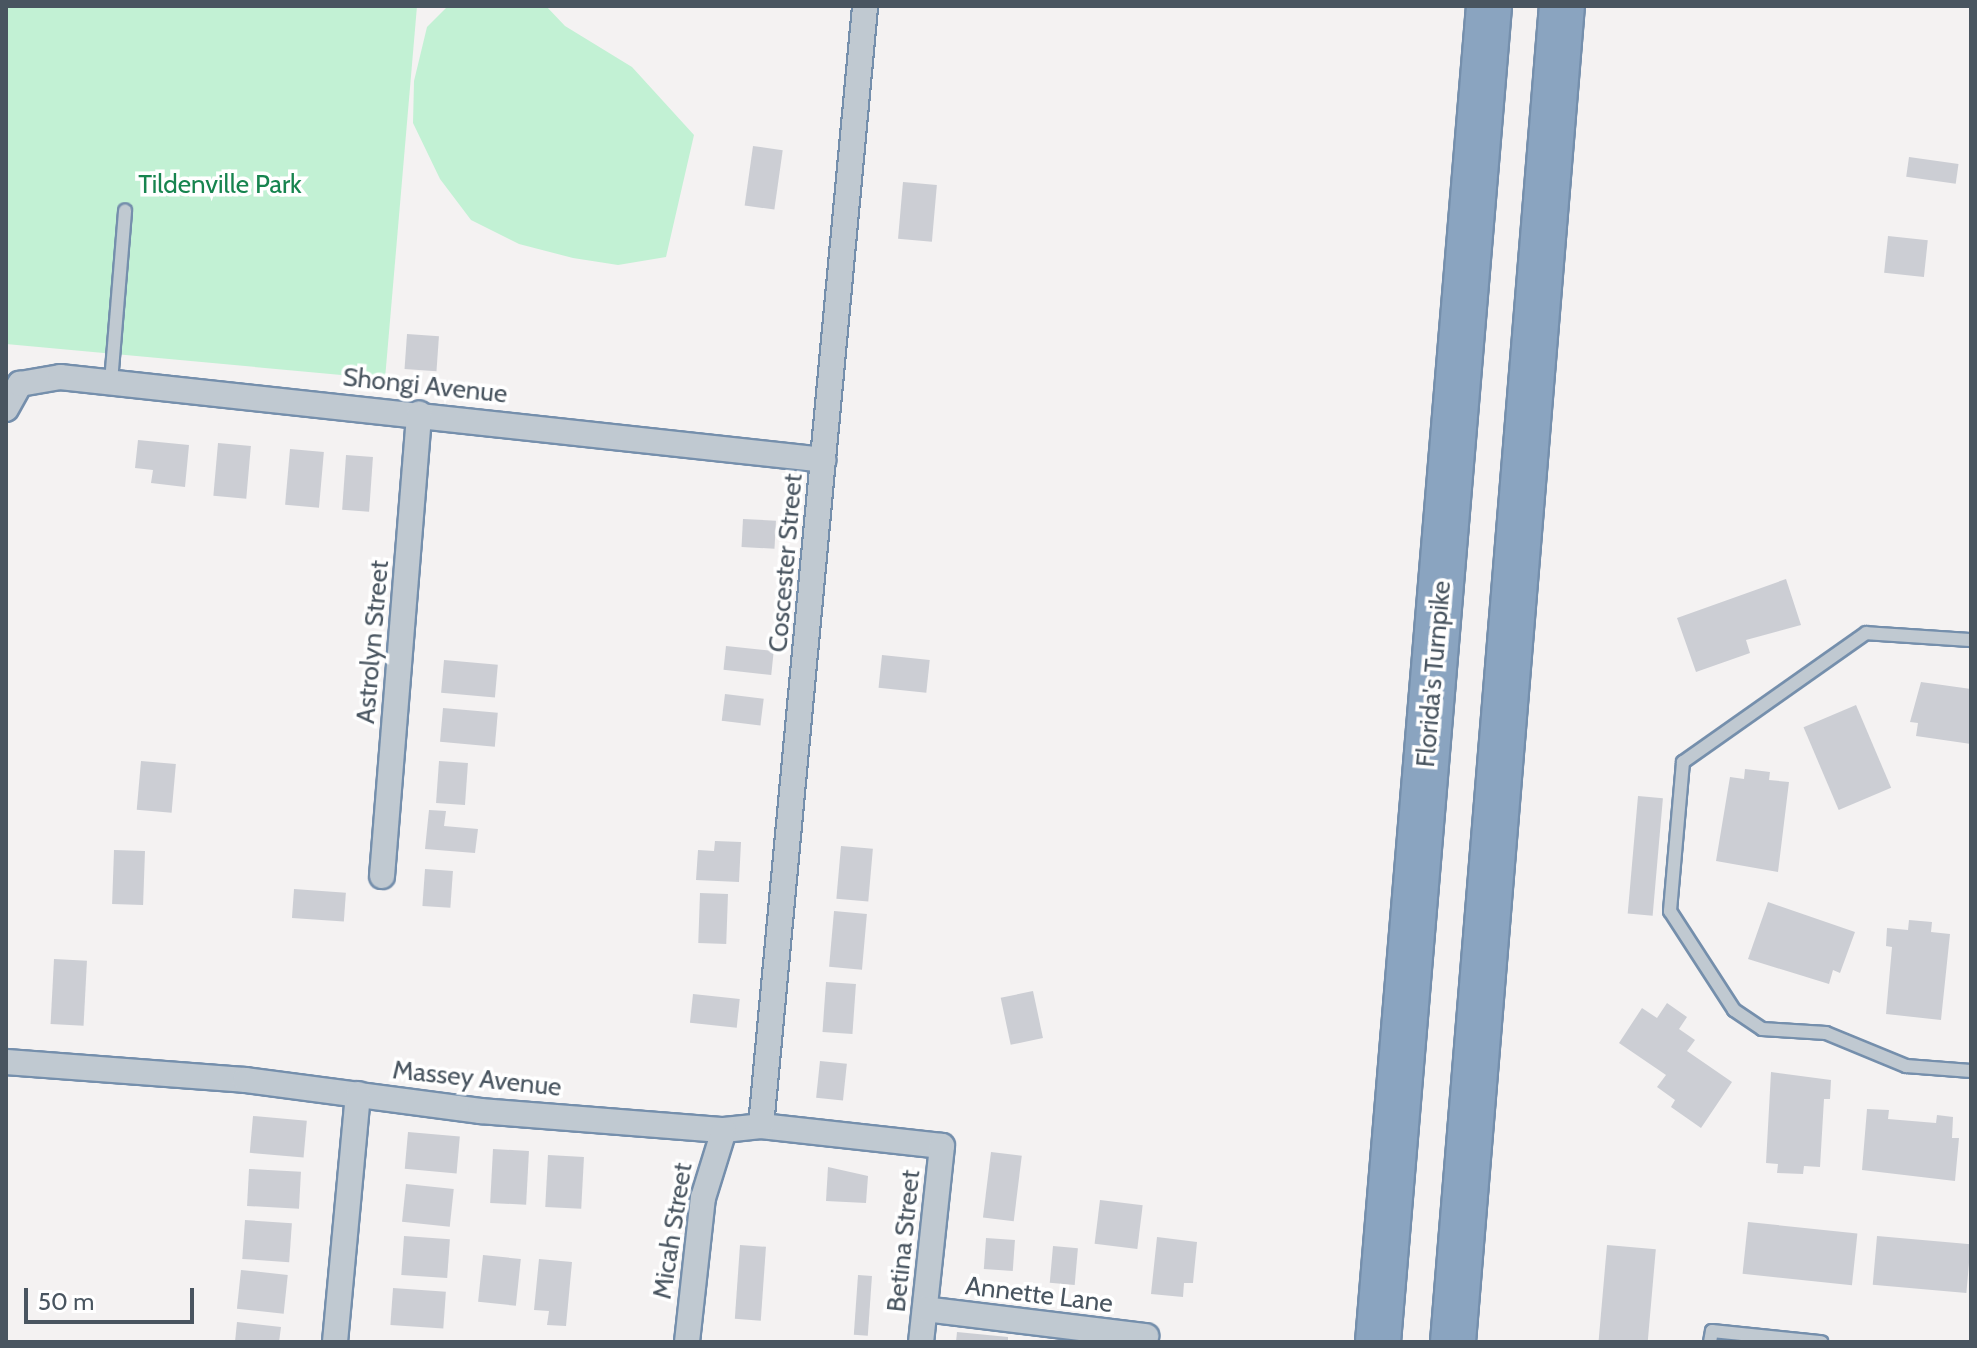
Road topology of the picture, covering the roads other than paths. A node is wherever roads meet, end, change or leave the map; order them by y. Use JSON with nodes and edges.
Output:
{"nodes":[{"id":1,"x":865,"y":6,"type":"edge"},
{"id":2,"x":1489,"y":6,"type":"edge"},
{"id":3,"x":1562,"y":6,"type":"edge"},
{"id":4,"x":125,"y":211,"type":"dead end"},
{"id":5,"x":111,"y":382,"type":"junction"},
{"id":6,"x":6,"y":409,"type":"edge"},
{"id":7,"x":419,"y":413,"type":"junction"},
{"id":8,"x":824,"y":460,"type":"junction"},
{"id":9,"x":1971,"y":640,"type":"edge"},
{"id":10,"x":382,"y":876,"type":"dead end"},
{"id":11,"x":6,"y":1062,"type":"edge"},
{"id":12,"x":1971,"y":1071,"type":"edge"},
{"id":13,"x":358,"y":1094,"type":"junction"},
{"id":14,"x":761,"y":1126,"type":"junction"},
{"id":15,"x":724,"y":1130,"type":"junction"},
{"id":16,"x":942,"y":1146,"type":"joint"},
{"id":17,"x":925,"y":1309,"type":"junction"},
{"id":18,"x":1146,"y":1336,"type":"dead end"},
{"id":19,"x":1711,"y":1336,"type":"edge"},
{"id":20,"x":335,"y":1342,"type":"edge"},
{"id":21,"x":687,"y":1342,"type":"edge"},
{"id":22,"x":921,"y":1342,"type":"edge"},
{"id":23,"x":1378,"y":1342,"type":"edge"},
{"id":24,"x":1453,"y":1342,"type":"edge"},
{"id":25,"x":1821,"y":1342,"type":"edge"}],
"edges":[{"from":1,"to":8,"type":"street","name":"Coscester Street"},
{"from":2,"to":23,"type":"highway","name":"Florida's Turnpike"},
{"from":3,"to":24,"type":"highway"},
{"from":4,"to":5,"type":"lane"},
{"from":5,"to":6,"type":"street","name":"Shongi Avenue"},
{"from":5,"to":7,"type":"street","name":"Shongi Avenue"},
{"from":7,"to":8,"type":"street","name":"Shongi Avenue"},
{"from":7,"to":10,"type":"street","name":"Astrolyn Street"},
{"from":8,"to":14,"type":"street","name":"Coscester Street"},
{"from":9,"to":12,"type":"lane"},
{"from":11,"to":13,"type":"street","name":"Massey Avenue"},
{"from":13,"to":15,"type":"street","name":"Massey Avenue"},
{"from":13,"to":20,"type":"street"},
{"from":14,"to":15,"type":"street","name":"Massey Avenue"},
{"from":14,"to":16,"type":"street","name":"Massey Avenue"},
{"from":15,"to":21,"type":"street","name":"Micah Street"},
{"from":16,"to":17,"type":"street","name":"Betina Street"},
{"from":17,"to":18,"type":"street","name":"Annette Lane"},
{"from":17,"to":22,"type":"street","name":"Betina Street"},
{"from":19,"to":25,"type":"lane"}]}
